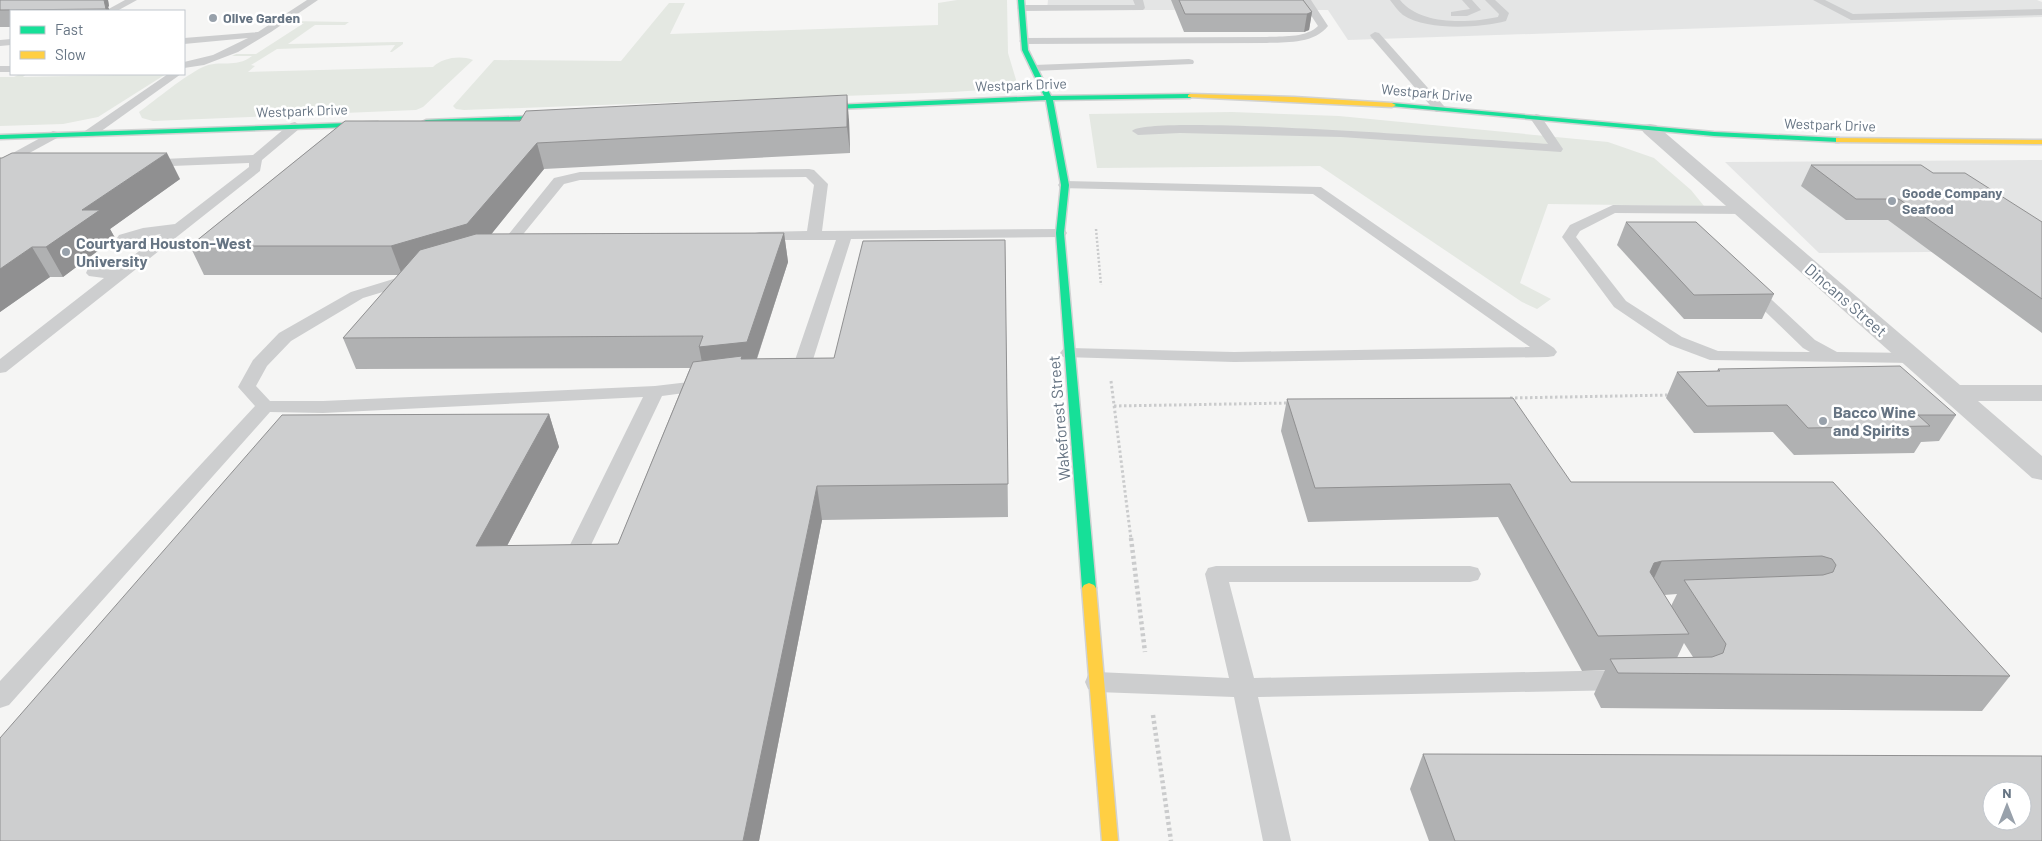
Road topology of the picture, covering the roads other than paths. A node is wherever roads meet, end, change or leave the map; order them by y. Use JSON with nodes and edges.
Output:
{"nodes":[{"id":1,"x":132,"y":0,"type":"edge"},
{"id":2,"x":313,"y":0,"type":"edge"},
{"id":3,"x":1138,"y":0,"type":"edge"},
{"id":4,"x":1306,"y":0,"type":"edge"},
{"id":5,"x":1395,"y":0,"type":"edge"},
{"id":6,"x":1404,"y":0,"type":"edge"},
{"id":7,"x":1467,"y":0,"type":"edge"},
{"id":8,"x":1490,"y":0,"type":"edge"},
{"id":9,"x":1818,"y":0,"type":"edge"},
{"id":10,"x":1021,"y":4,"type":"edge"},
{"id":11,"x":1079,"y":4,"type":"edge"},
{"id":12,"x":112,"y":10,"type":"edge"},
{"id":13,"x":1868,"y":10,"type":"dead end"},
{"id":14,"x":2042,"y":12,"type":"edge"},
{"id":15,"x":1882,"y":16,"type":"junction"},
{"id":16,"x":260,"y":34,"type":"junction"},
{"id":17,"x":1375,"y":35,"type":"dead end"},
{"id":18,"x":185,"y":41,"type":"edge"},
{"id":19,"x":1024,"y":41,"type":"junction"},
{"id":20,"x":1189,"y":62,"type":"dead end"},
{"id":21,"x":185,"y":66,"type":"edge"},
{"id":22,"x":1034,"y":68,"type":"junction"},
{"id":23,"x":174,"y":75,"type":"edge"},
{"id":24,"x":1049,"y":99,"type":"junction"},
{"id":25,"x":795,"y":108,"type":"edge"},
{"id":26,"x":1440,"y":109,"type":"junction"},
{"id":27,"x":566,"y":117,"type":"edge"},
{"id":28,"x":1536,"y":118,"type":"junction"},
{"id":29,"x":416,"y":122,"type":"edge"},
{"id":30,"x":388,"y":123,"type":"edge"},
{"id":31,"x":296,"y":126,"type":"junction"},
{"id":32,"x":1650,"y":129,"type":"junction"},
{"id":33,"x":1138,"y":131,"type":"dead end"},
{"id":34,"x":89,"y":134,"type":"junction"},
{"id":35,"x":53,"y":135,"type":"junction"},
{"id":36,"x":0,"y":137,"type":"edge"},
{"id":37,"x":2042,"y":142,"type":"edge"},
{"id":38,"x":256,"y":159,"type":"junction"},
{"id":39,"x":138,"y":164,"type":"edge"},
{"id":40,"x":0,"y":167,"type":"edge"},
{"id":41,"x":20,"y":168,"type":"edge"},
{"id":42,"x":1065,"y":185,"type":"junction"},
{"id":43,"x":1670,"y":209,"type":"junction"},
{"id":44,"x":1744,"y":210,"type":"junction"},
{"id":45,"x":1684,"y":222,"type":"edge"},
{"id":46,"x":178,"y":228,"type":"junction"},
{"id":47,"x":1060,"y":233,"type":"junction"},
{"id":48,"x":814,"y":236,"type":"junction"},
{"id":49,"x":845,"y":236,"type":"junction"},
{"id":50,"x":744,"y":237,"type":"edge"},
{"id":51,"x":124,"y":238,"type":"dead end"},
{"id":52,"x":521,"y":248,"type":"edge"},
{"id":53,"x":502,"y":251,"type":"junction"},
{"id":54,"x":484,"y":257,"type":"edge"},
{"id":55,"x":96,"y":265,"type":"dead end"},
{"id":56,"x":430,"y":273,"type":"edge"},
{"id":57,"x":119,"y":274,"type":"junction"},
{"id":58,"x":1737,"y":276,"type":"edge"},
{"id":59,"x":1069,"y":354,"type":"junction"},
{"id":60,"x":1107,"y":354,"type":"joint"},
{"id":61,"x":1832,"y":356,"type":"junction"},
{"id":62,"x":1913,"y":358,"type":"junction"},
{"id":63,"x":0,"y":368,"type":"edge"},
{"id":64,"x":769,"y":378,"type":"edge"},
{"id":65,"x":721,"y":384,"type":"edge"},
{"id":66,"x":655,"y":391,"type":"junction"},
{"id":67,"x":1954,"y":394,"type":"junction"},
{"id":68,"x":2042,"y":394,"type":"edge"},
{"id":69,"x":265,"y":406,"type":"junction"},
{"id":70,"x":2042,"y":471,"type":"edge"},
{"id":71,"x":573,"y":561,"type":"edge"},
{"id":72,"x":1470,"y":574,"type":"dead end"},
{"id":73,"x":1645,"y":680,"type":"edge"},
{"id":74,"x":1097,"y":682,"type":"junction"},
{"id":75,"x":1244,"y":688,"type":"junction"},
{"id":76,"x":0,"y":698,"type":"edge"},
{"id":77,"x":1110,"y":841,"type":"edge"},
{"id":78,"x":1277,"y":841,"type":"edge"}],
"edges":[{"from":1,"to":12,"type":"lane"},
{"from":2,"to":16,"type":"lane"},
{"from":3,"to":11,"type":"lane"},
{"from":4,"to":19,"type":"lane"},
{"from":5,"to":8,"type":"lane"},
{"from":6,"to":7,"type":"lane"},
{"from":9,"to":15,"type":"lane"},
{"from":10,"to":11,"type":"lane"},
{"from":10,"to":19,"type":"main road","name":"Wakeforest Street"},
{"from":13,"to":15,"type":"lane"},
{"from":14,"to":15,"type":"lane"},
{"from":16,"to":18,"type":"lane"},
{"from":16,"to":21,"type":"lane"},
{"from":17,"to":26,"type":"lane"},
{"from":19,"to":22,"type":"main road","name":"Wakeforest Street"},
{"from":20,"to":22,"type":"lane"},
{"from":22,"to":24,"type":"main road","name":"Wakeforest Street"},
{"from":23,"to":34,"type":"lane"},
{"from":24,"to":25,"type":"main road","name":"Westpark Drive"},
{"from":24,"to":26,"type":"main road","name":"Westpark Drive"},
{"from":24,"to":42,"type":"main road","name":"Wakeforest Street"},
{"from":26,"to":28,"type":"main road","name":"Westpark Drive"},
{"from":27,"to":29,"type":"main road"},
{"from":28,"to":32,"type":"main road","name":"Westpark Drive"},
{"from":28,"to":33,"type":"lane"},
{"from":30,"to":31,"type":"main road","name":"Westpark Drive"},
{"from":31,"to":34,"type":"main road","name":"Westpark Drive"},
{"from":31,"to":38,"type":"lane"},
{"from":32,"to":37,"type":"main road","name":"Westpark Drive"},
{"from":32,"to":44,"type":"street","name":"Dincans Street"},
{"from":34,"to":35,"type":"main road","name":"Westpark Drive"},
{"from":35,"to":36,"type":"main road","name":"Westpark Drive"},
{"from":35,"to":40,"type":"lane"},
{"from":38,"to":39,"type":"lane"},
{"from":38,"to":46,"type":"lane"},
{"from":40,"to":41,"type":"lane"},
{"from":42,"to":47,"type":"main road","name":"Wakeforest Street"},
{"from":42,"to":60,"type":"lane"},
{"from":43,"to":44,"type":"lane"},
{"from":43,"to":45,"type":"lane"},
{"from":43,"to":61,"type":"lane"},
{"from":44,"to":62,"type":"street","name":"Dincans Street"},
{"from":46,"to":51,"type":"lane"},
{"from":46,"to":57,"type":"lane"},
{"from":47,"to":49,"type":"lane"},
{"from":47,"to":59,"type":"main road","name":"Wakeforest Street"},
{"from":48,"to":49,"type":"lane"},
{"from":48,"to":50,"type":"lane"},
{"from":48,"to":53,"type":"lane"},
{"from":49,"to":64,"type":"lane"},
{"from":52,"to":53,"type":"lane"},
{"from":53,"to":54,"type":"lane"},
{"from":55,"to":57,"type":"lane"},
{"from":56,"to":69,"type":"lane"},
{"from":57,"to":63,"type":"lane"},
{"from":58,"to":61,"type":"lane"},
{"from":59,"to":60,"type":"lane"},
{"from":59,"to":74,"type":"main road","name":"Wakeforest Street"},
{"from":61,"to":62,"type":"lane"},
{"from":62,"to":67,"type":"street","name":"Dincans Street"},
{"from":65,"to":66,"type":"lane"},
{"from":66,"to":69,"type":"lane"},
{"from":66,"to":71,"type":"lane"},
{"from":67,"to":68,"type":"street"},
{"from":67,"to":70,"type":"street","name":"Dincans Street"},
{"from":69,"to":76,"type":"lane"},
{"from":72,"to":75,"type":"lane"},
{"from":73,"to":75,"type":"lane"},
{"from":74,"to":75,"type":"lane"},
{"from":74,"to":77,"type":"main road","name":"Wakeforest Street"},
{"from":75,"to":78,"type":"lane"}]}
